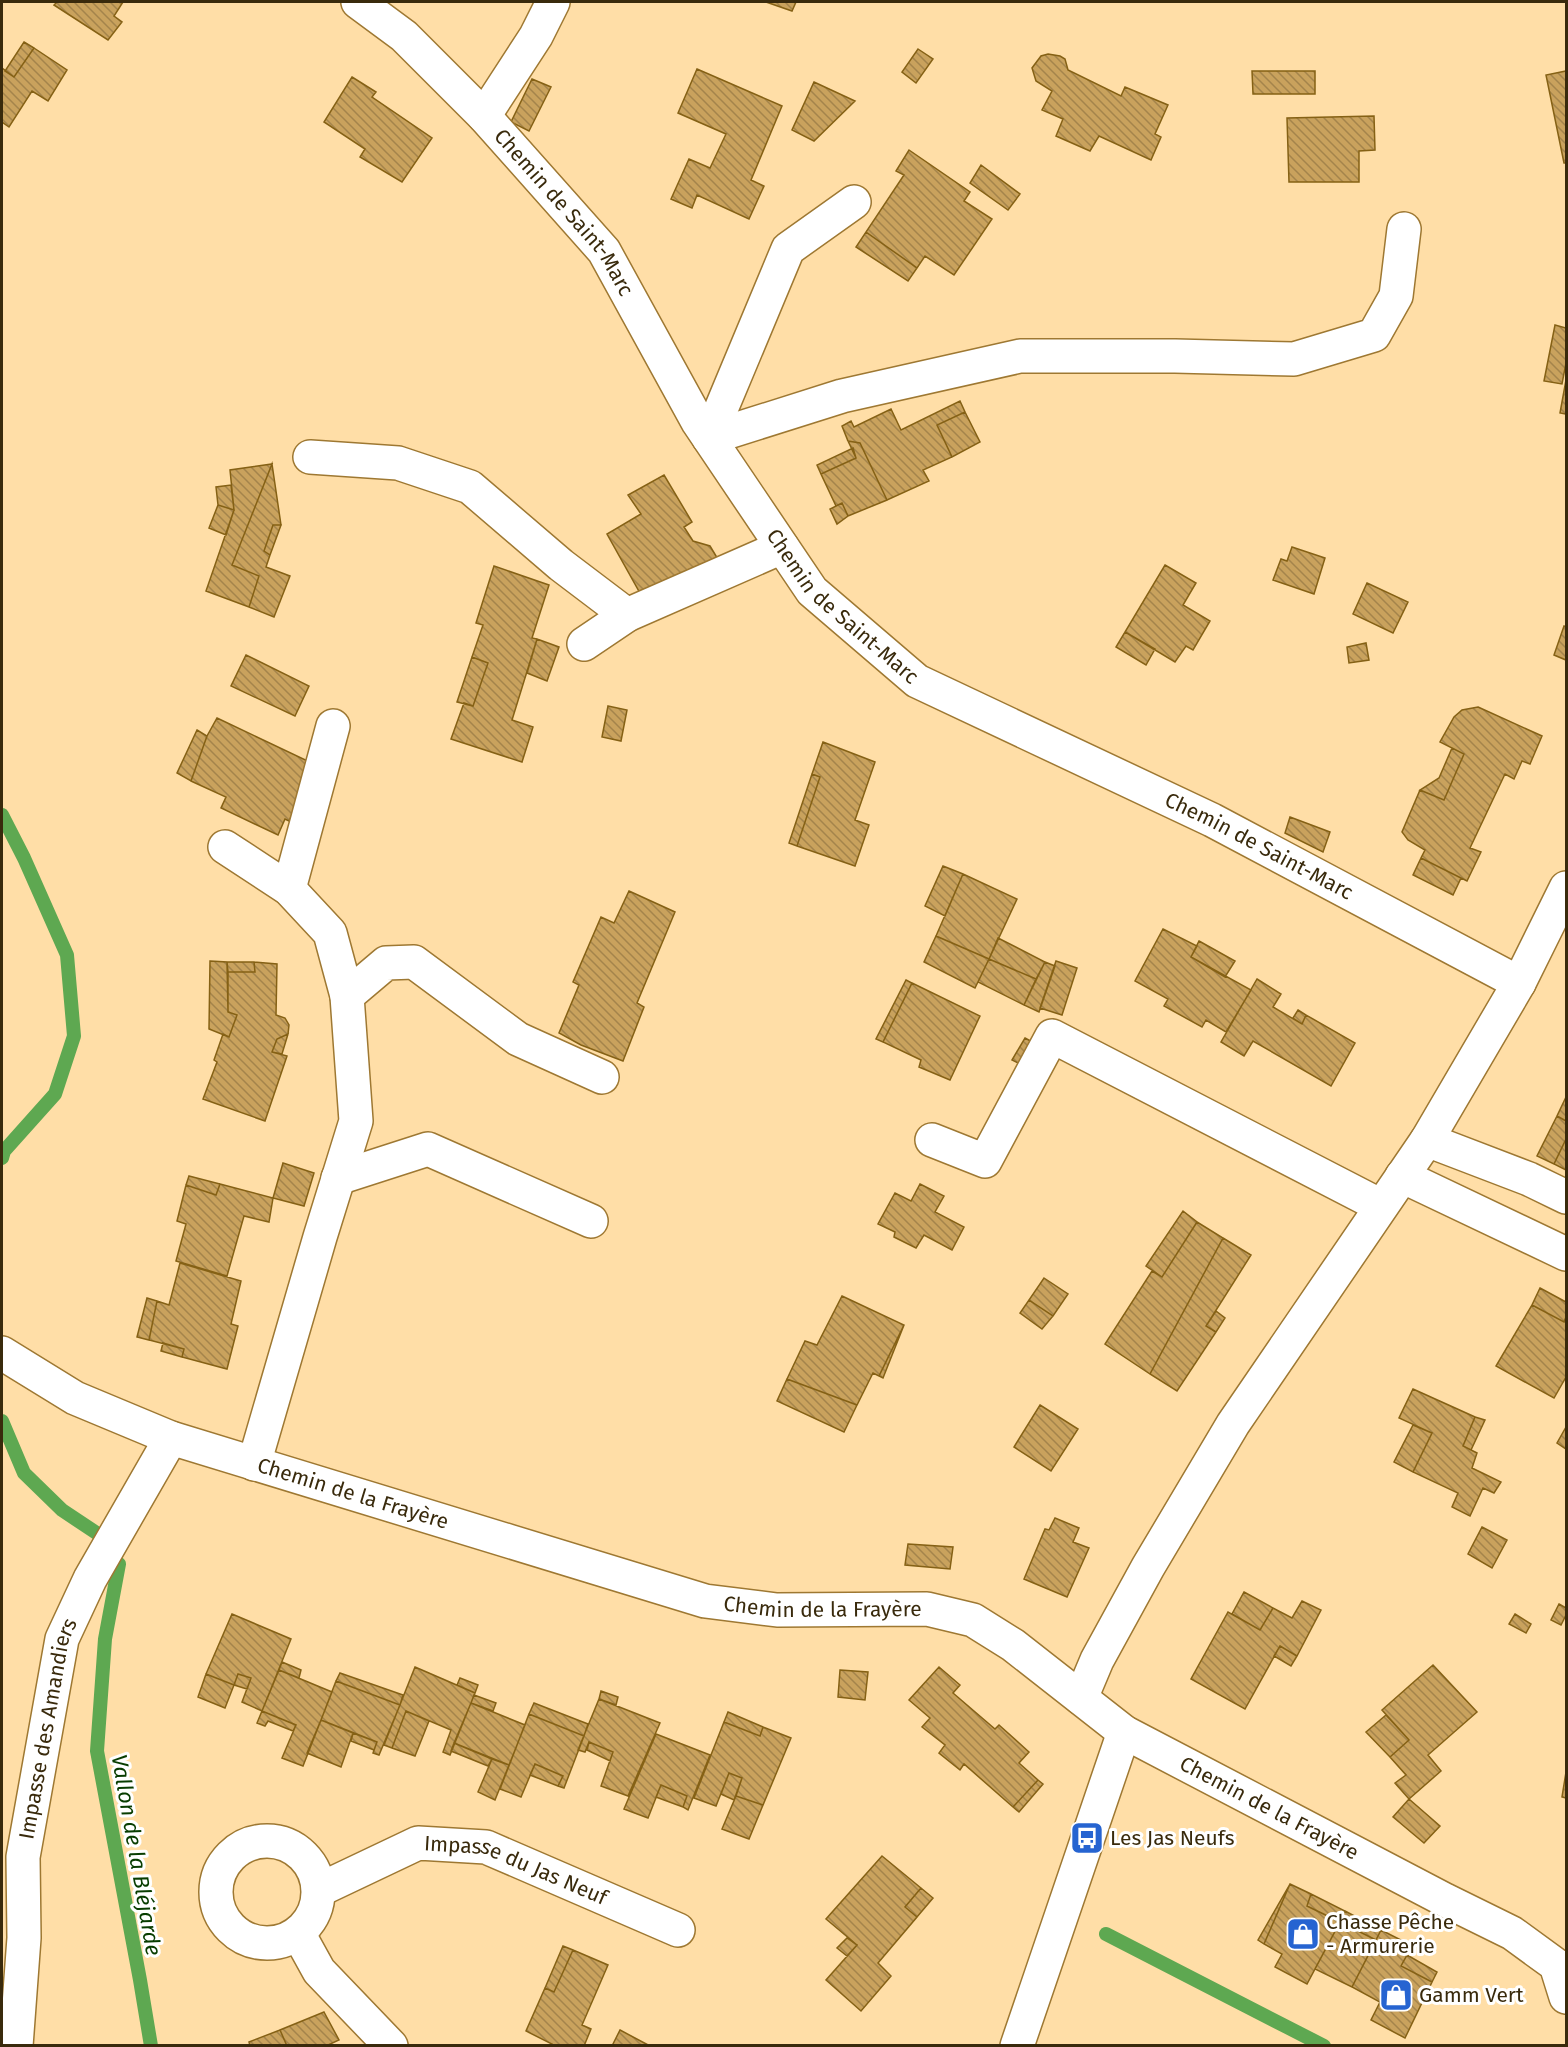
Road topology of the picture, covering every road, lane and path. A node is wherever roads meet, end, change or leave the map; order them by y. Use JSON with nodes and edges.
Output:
{"nodes":[{"id":1,"x":358,"y":2,"type":"edge"},
{"id":2,"x":553,"y":2,"type":"edge"},
{"id":3,"x":484,"y":116,"type":"junction"},
{"id":4,"x":854,"y":202,"type":"dead end"},
{"id":5,"x":1404,"y":229,"type":"dead end"},
{"id":6,"x":709,"y":438,"type":"junction"},
{"id":7,"x":310,"y":457,"type":"dead end"},
{"id":8,"x":782,"y":547,"type":"junction"},
{"id":9,"x":627,"y":615,"type":"junction"},
{"id":10,"x":584,"y":644,"type":"dead end"},
{"id":11,"x":333,"y":726,"type":"dead end"},
{"id":12,"x":225,"y":847,"type":"dead end"},
{"id":13,"x":1566,"y":888,"type":"edge"},
{"id":14,"x":290,"y":889,"type":"junction"},
{"id":15,"x":1520,"y":983,"type":"junction"},
{"id":16,"x":347,"y":996,"type":"junction"},
{"id":17,"x":602,"y":1077,"type":"dead end"},
{"id":18,"x":932,"y":1140,"type":"dead end"},
{"id":19,"x":1427,"y":1140,"type":"junction"},
{"id":20,"x":1402,"y":1176,"type":"junction"},
{"id":21,"x":338,"y":1178,"type":"junction"},
{"id":22,"x":1566,"y":1197,"type":"edge"},
{"id":23,"x":1381,"y":1206,"type":"junction"},
{"id":24,"x":591,"y":1221,"type":"dead end"},
{"id":25,"x":1566,"y":1254,"type":"edge"},
{"id":26,"x":2,"y":1353,"type":"edge"},
{"id":27,"x":171,"y":1438,"type":"junction"},
{"id":28,"x":254,"y":1464,"type":"junction"},
{"id":29,"x":1081,"y":1698,"type":"junction"},
{"id":30,"x":1124,"y":1732,"type":"junction"},
{"id":31,"x":319,"y":1890,"type":"junction"},
{"id":32,"x":678,"y":1930,"type":"dead end"},
{"id":33,"x":298,"y":1933,"type":"junction"},
{"id":34,"x":1566,"y":1997,"type":"edge"},
{"id":35,"x":16,"y":2046,"type":"edge"},
{"id":36,"x":391,"y":2046,"type":"edge"},
{"id":37,"x":1017,"y":2046,"type":"edge"}],
"edges":[{"from":1,"to":3,"type":"street","name":"Chemin de Saint-Marc"},
{"from":2,"to":3,"type":"street"},
{"from":3,"to":6,"type":"street","name":"Chemin de Saint-Marc"},
{"from":4,"to":6,"type":"street"},
{"from":5,"to":6,"type":"street"},
{"from":6,"to":8,"type":"street","name":"Chemin de Saint-Marc"},
{"from":7,"to":9,"type":"street"},
{"from":8,"to":9,"type":"street"},
{"from":8,"to":15,"type":"street","name":"Chemin de Saint-Marc"},
{"from":9,"to":10,"type":"street"},
{"from":11,"to":14,"type":"street"},
{"from":12,"to":14,"type":"street"},
{"from":13,"to":15,"type":"street"},
{"from":14,"to":16,"type":"street"},
{"from":15,"to":19,"type":"street"},
{"from":16,"to":17,"type":"street"},
{"from":16,"to":21,"type":"street"},
{"from":18,"to":23,"type":"street"},
{"from":19,"to":20,"type":"street"},
{"from":19,"to":22,"type":"street"},
{"from":20,"to":23,"type":"street"},
{"from":20,"to":25,"type":"street"},
{"from":21,"to":24,"type":"street"},
{"from":21,"to":28,"type":"street"},
{"from":23,"to":29,"type":"street"},
{"from":26,"to":27,"type":"street","name":"Chemin de la Frayère"},
{"from":27,"to":28,"type":"street","name":"Chemin de la Frayère"},
{"from":27,"to":35,"type":"street","name":"Impasse des Amandiers"},
{"from":28,"to":29,"type":"street","name":"Chemin de la Frayère"},
{"from":29,"to":30,"type":"street","name":"Chemin de la Frayère"},
{"from":30,"to":34,"type":"street","name":"Chemin de la Frayère"},
{"from":30,"to":37,"type":"street"},
{"from":31,"to":32,"type":"street","name":"Impasse du Jas Neuf"},
{"from":31,"to":33,"type":"street"},
{"from":31,"to":33,"type":"street"},
{"from":33,"to":36,"type":"street"}]}
